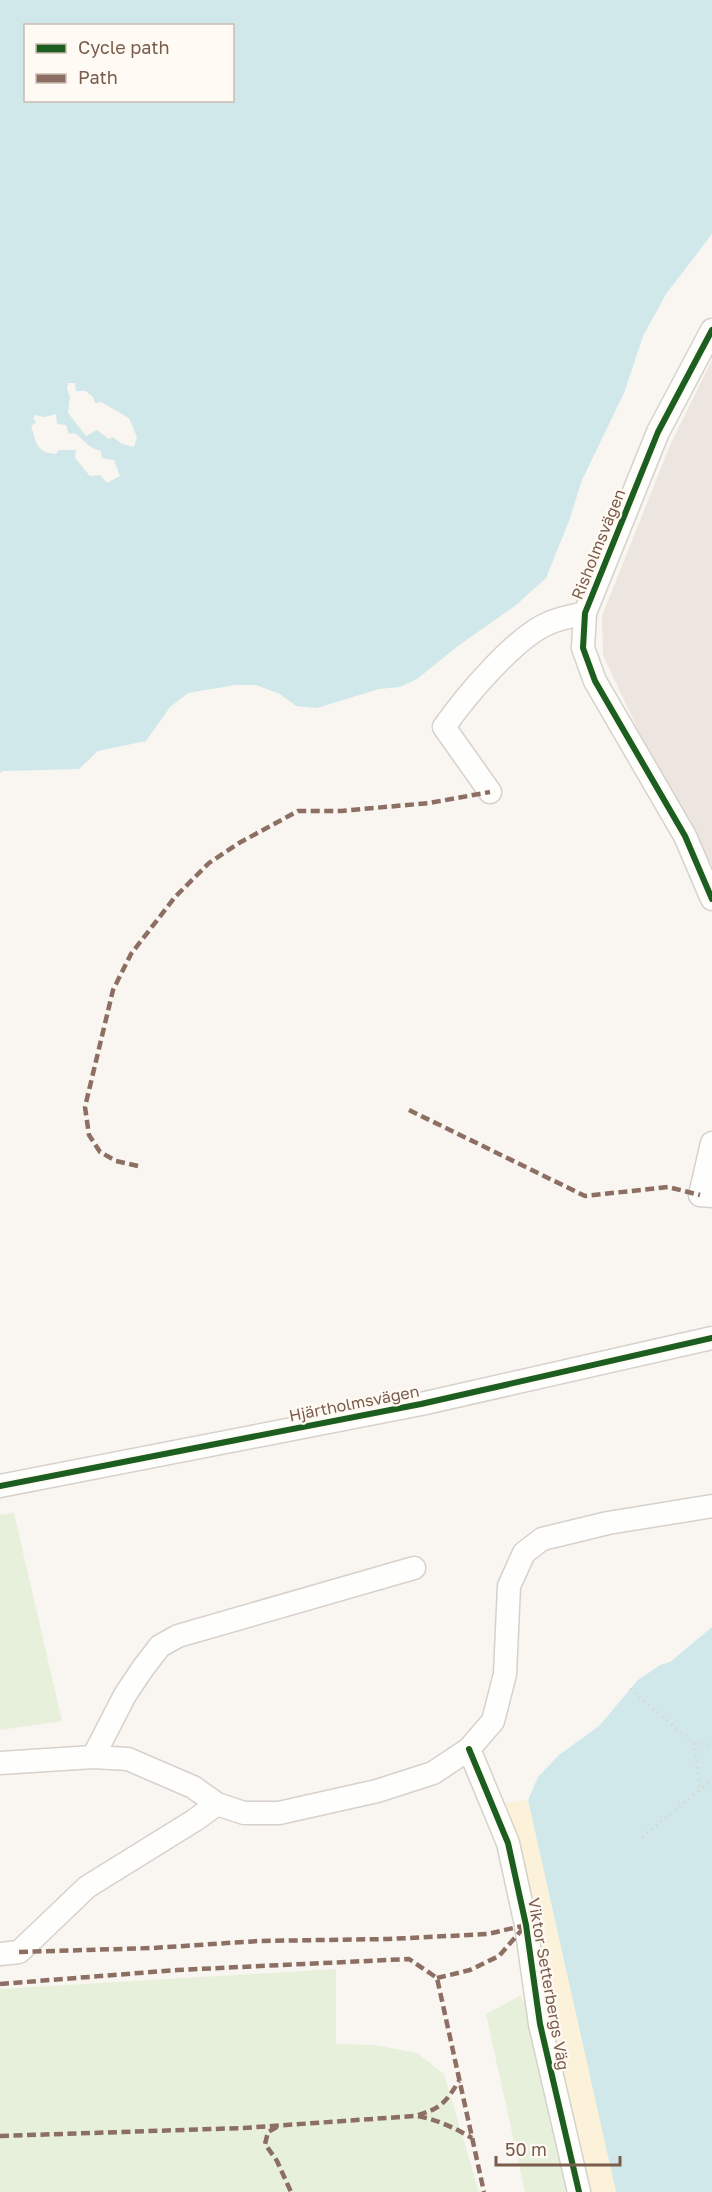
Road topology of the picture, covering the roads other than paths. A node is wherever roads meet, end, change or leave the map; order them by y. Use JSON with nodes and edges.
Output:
{"nodes":[{"id":1,"x":712,"y":330,"type":"edge"},
{"id":2,"x":585,"y":613,"type":"junction"},
{"id":3,"x":490,"y":792,"type":"dead end"},
{"id":4,"x":712,"y":899,"type":"edge"},
{"id":5,"x":712,"y":1143,"type":"edge"},
{"id":6,"x":712,"y":1196,"type":"edge"},
{"id":7,"x":712,"y":1338,"type":"edge"},
{"id":8,"x":0,"y":1486,"type":"edge"},
{"id":9,"x":712,"y":1506,"type":"edge"},
{"id":10,"x":414,"y":1568,"type":"dead end"},
{"id":11,"x":470,"y":1749,"type":"junction"},
{"id":12,"x":93,"y":1756,"type":"junction"},
{"id":13,"x":0,"y":1763,"type":"edge"},
{"id":14,"x":218,"y":1804,"type":"junction"},
{"id":15,"x":0,"y":1954,"type":"edge"},
{"id":16,"x":579,"y":2192,"type":"edge"}],
"edges":[{"from":1,"to":2,"type":"street","name":"Risholmsvägen"},
{"from":2,"to":3,"type":"street"},
{"from":2,"to":4,"type":"street","name":"Risholmsvägen"},
{"from":5,"to":6,"type":"street"},
{"from":7,"to":8,"type":"street","name":"Hjärtholmsvägen"},
{"from":9,"to":11,"type":"street"},
{"from":10,"to":12,"type":"street"},
{"from":11,"to":14,"type":"street"},
{"from":11,"to":16,"type":"street","name":"Viktor Setterbergs Väg"},
{"from":12,"to":13,"type":"street"},
{"from":12,"to":14,"type":"street"},
{"from":14,"to":15,"type":"street"}]}
